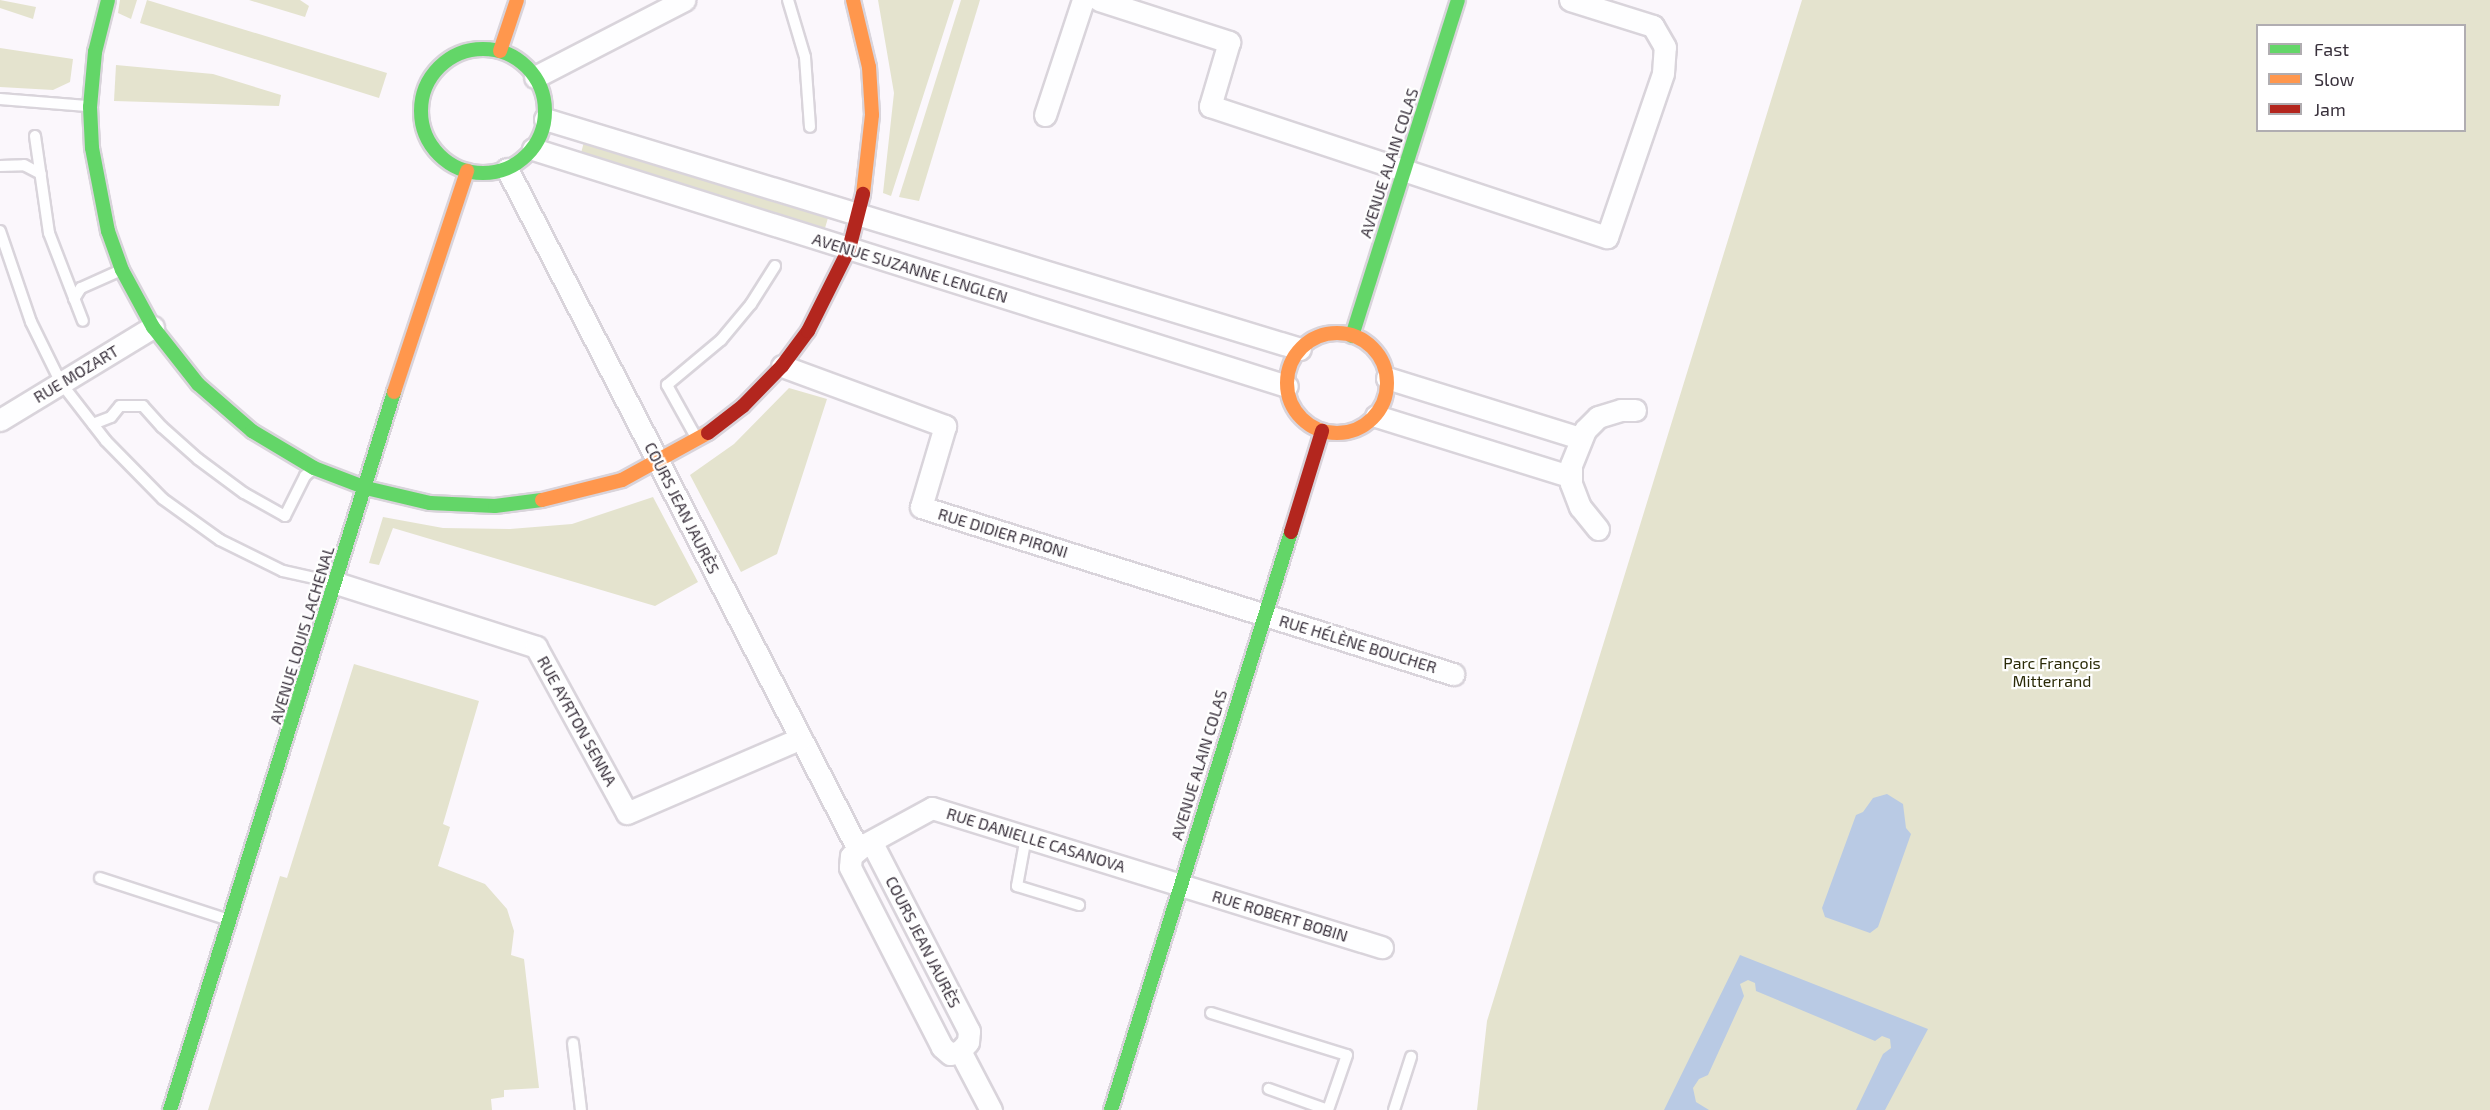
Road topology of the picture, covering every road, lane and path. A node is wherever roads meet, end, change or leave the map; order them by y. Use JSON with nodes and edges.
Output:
{"nodes":[{"id":1,"x":108,"y":0,"type":"edge"},
{"id":2,"x":517,"y":0,"type":"edge"},
{"id":3,"x":684,"y":0,"type":"edge"},
{"id":4,"x":788,"y":0,"type":"edge"},
{"id":5,"x":854,"y":0,"type":"edge"},
{"id":6,"x":1083,"y":0,"type":"edge"},
{"id":7,"x":1100,"y":0,"type":"edge"},
{"id":8,"x":1458,"y":0,"type":"edge"},
{"id":9,"x":1570,"y":0,"type":"edge"},
{"id":10,"x":1123,"y":4,"type":"edge"},
{"id":11,"x":500,"y":51,"type":"junction"},
{"id":12,"x":535,"y":77,"type":"junction"},
{"id":13,"x":0,"y":99,"type":"edge"},
{"id":14,"x":90,"y":107,"type":"junction"},
{"id":15,"x":1045,"y":115,"type":"dead end"},
{"id":16,"x":545,"y":119,"type":"junction"},
{"id":17,"x":810,"y":127,"type":"dead end"},
{"id":18,"x":35,"y":136,"type":"dead end"},
{"id":19,"x":532,"y":149,"type":"junction"},
{"id":20,"x":0,"y":166,"type":"edge"},
{"id":21,"x":507,"y":169,"type":"junction"},
{"id":22,"x":467,"y":171,"type":"junction"},
{"id":23,"x":1403,"y":172,"type":"junction"},
{"id":24,"x":40,"y":174,"type":"junction"},
{"id":25,"x":859,"y":215,"type":"junction"},
{"id":26,"x":0,"y":231,"type":"edge"},
{"id":27,"x":849,"y":249,"type":"junction"},
{"id":28,"x":775,"y":266,"type":"dead end"},
{"id":29,"x":122,"y":270,"type":"junction"},
{"id":30,"x":74,"y":299,"type":"junction"},
{"id":31,"x":83,"y":321,"type":"dead end"},
{"id":32,"x":153,"y":327,"type":"junction"},
{"id":33,"x":1352,"y":336,"type":"junction"},
{"id":34,"x":1300,"y":349,"type":"junction"},
{"id":35,"x":782,"y":366,"type":"junction"},
{"id":36,"x":1387,"y":378,"type":"junction"},
{"id":37,"x":61,"y":383,"type":"junction"},
{"id":38,"x":1287,"y":386,"type":"junction"},
{"id":39,"x":1635,"y":410,"type":"dead end"},
{"id":40,"x":1376,"y":416,"type":"junction"},
{"id":41,"x":0,"y":420,"type":"edge"},
{"id":42,"x":93,"y":424,"type":"junction"},
{"id":43,"x":1322,"y":431,"type":"junction"},
{"id":44,"x":1580,"y":438,"type":"junction"},
{"id":45,"x":698,"y":441,"type":"junction"},
{"id":46,"x":659,"y":464,"type":"junction"},
{"id":47,"x":314,"y":468,"type":"junction"},
{"id":48,"x":1569,"y":476,"type":"junction"},
{"id":49,"x":366,"y":488,"type":"junction"},
{"id":50,"x":1598,"y":529,"type":"dead end"},
{"id":51,"x":336,"y":583,"type":"junction"},
{"id":52,"x":1264,"y":614,"type":"junction"},
{"id":53,"x":1453,"y":674,"type":"dead end"},
{"id":54,"x":801,"y":738,"type":"junction"},
{"id":55,"x":1026,"y":837,"type":"junction"},
{"id":56,"x":861,"y":846,"type":"junction"},
{"id":57,"x":100,"y":878,"type":"dead end"},
{"id":58,"x":1179,"y":885,"type":"junction"},
{"id":59,"x":1079,"y":905,"type":"dead end"},
{"id":60,"x":230,"y":920,"type":"junction"},
{"id":61,"x":1382,"y":946,"type":"dead end"},
{"id":62,"x":1211,"y":1013,"type":"dead end"},
{"id":63,"x":573,"y":1043,"type":"dead end"},
{"id":64,"x":960,"y":1051,"type":"junction"},
{"id":65,"x":1411,"y":1057,"type":"dead end"},
{"id":66,"x":1269,"y":1089,"type":"dead end"},
{"id":67,"x":170,"y":1110,"type":"edge"},
{"id":68,"x":581,"y":1110,"type":"edge"},
{"id":69,"x":991,"y":1110,"type":"edge"},
{"id":70,"x":1111,"y":1110,"type":"edge"},
{"id":71,"x":1394,"y":1110,"type":"edge"}],
"edges":[{"from":1,"to":14,"type":"street"},
{"from":2,"to":11,"type":"street"},
{"from":3,"to":12,"type":"street"},
{"from":4,"to":17,"type":"lane"},
{"from":5,"to":25,"type":"street"},
{"from":6,"to":15,"type":"street"},
{"from":7,"to":10,"type":"street"},
{"from":8,"to":23,"type":"street","name":"AVENUE ALAIN COLAS"},
{"from":9,"to":23,"type":"street"},
{"from":10,"to":23,"type":"street"},
{"from":11,"to":12,"type":"street"},
{"from":11,"to":22,"type":"street"},
{"from":12,"to":16,"type":"street"},
{"from":13,"to":14,"type":"lane"},
{"from":14,"to":29,"type":"street"},
{"from":16,"to":19,"type":"street"},
{"from":16,"to":25,"type":"street"},
{"from":18,"to":24,"type":"lane"},
{"from":19,"to":21,"type":"street"},
{"from":19,"to":27,"type":"street","name":"AVENUE SUZANNE LENGLEN"},
{"from":20,"to":24,"type":"lane"},
{"from":21,"to":22,"type":"street"},
{"from":21,"to":46,"type":"street","name":"COURS JEAN JAURÈS"},
{"from":22,"to":49,"type":"street","name":"AVENUE LOUIS LACHENAL"},
{"from":23,"to":33,"type":"street","name":"AVENUE ALAIN COLAS"},
{"from":24,"to":30,"type":"lane"},
{"from":25,"to":27,"type":"street"},
{"from":25,"to":34,"type":"street"},
{"from":26,"to":37,"type":"lane"},
{"from":27,"to":35,"type":"street"},
{"from":27,"to":38,"type":"street","name":"AVENUE SUZANNE LENGLEN"},
{"from":28,"to":45,"type":"lane"},
{"from":29,"to":30,"type":"lane"},
{"from":29,"to":32,"type":"street"},
{"from":30,"to":31,"type":"lane"},
{"from":32,"to":37,"type":"street","name":"RUE MOZART"},
{"from":32,"to":47,"type":"street"},
{"from":33,"to":34,"type":"street"},
{"from":33,"to":36,"type":"street"},
{"from":34,"to":38,"type":"street"},
{"from":35,"to":45,"type":"street"},
{"from":35,"to":52,"type":"street","name":"RUE DIDIER PIRONI"},
{"from":36,"to":40,"type":"street"},
{"from":36,"to":44,"type":"street"},
{"from":37,"to":41,"type":"street","name":"RUE MOZART"},
{"from":37,"to":42,"type":"lane"},
{"from":38,"to":43,"type":"street"},
{"from":39,"to":44,"type":"street"},
{"from":40,"to":43,"type":"street"},
{"from":40,"to":48,"type":"street"},
{"from":42,"to":47,"type":"lane"},
{"from":42,"to":51,"type":"lane"},
{"from":43,"to":52,"type":"street","name":"AVENUE ALAIN COLAS"},
{"from":44,"to":48,"type":"street"},
{"from":45,"to":46,"type":"street"},
{"from":46,"to":49,"type":"street"},
{"from":46,"to":54,"type":"street","name":"COURS JEAN JAURÈS"},
{"from":47,"to":49,"type":"street"},
{"from":48,"to":50,"type":"street"},
{"from":49,"to":51,"type":"street","name":"AVENUE LOUIS LACHENAL"},
{"from":51,"to":54,"type":"street","name":"RUE AYRTON SENNA"},
{"from":51,"to":60,"type":"street","name":"AVENUE LOUIS LACHENAL"},
{"from":52,"to":53,"type":"street","name":"RUE HÉLÈNE BOUCHER"},
{"from":52,"to":58,"type":"street","name":"AVENUE ALAIN COLAS"},
{"from":54,"to":56,"type":"street","name":"COURS JEAN JAURÈS"},
{"from":55,"to":56,"type":"street","name":"RUE DANIELLE CASANOVA"},
{"from":55,"to":58,"type":"street","name":"RUE DANIELLE CASANOVA"},
{"from":55,"to":59,"type":"lane"},
{"from":56,"to":64,"type":"street","name":"COURS JEAN JAURÈS"},
{"from":56,"to":64,"type":"street","name":"COURS JEAN JAURÈS"},
{"from":57,"to":60,"type":"lane"},
{"from":58,"to":61,"type":"street","name":"RUE ROBERT BOBIN"},
{"from":58,"to":70,"type":"street","name":"AVENUE ALAIN COLAS"},
{"from":60,"to":67,"type":"street","name":"AVENUE LOUIS LACHENAL"},
{"from":62,"to":66,"type":"lane"},
{"from":63,"to":68,"type":"lane"},
{"from":64,"to":69,"type":"street"},
{"from":65,"to":71,"type":"lane"}]}
